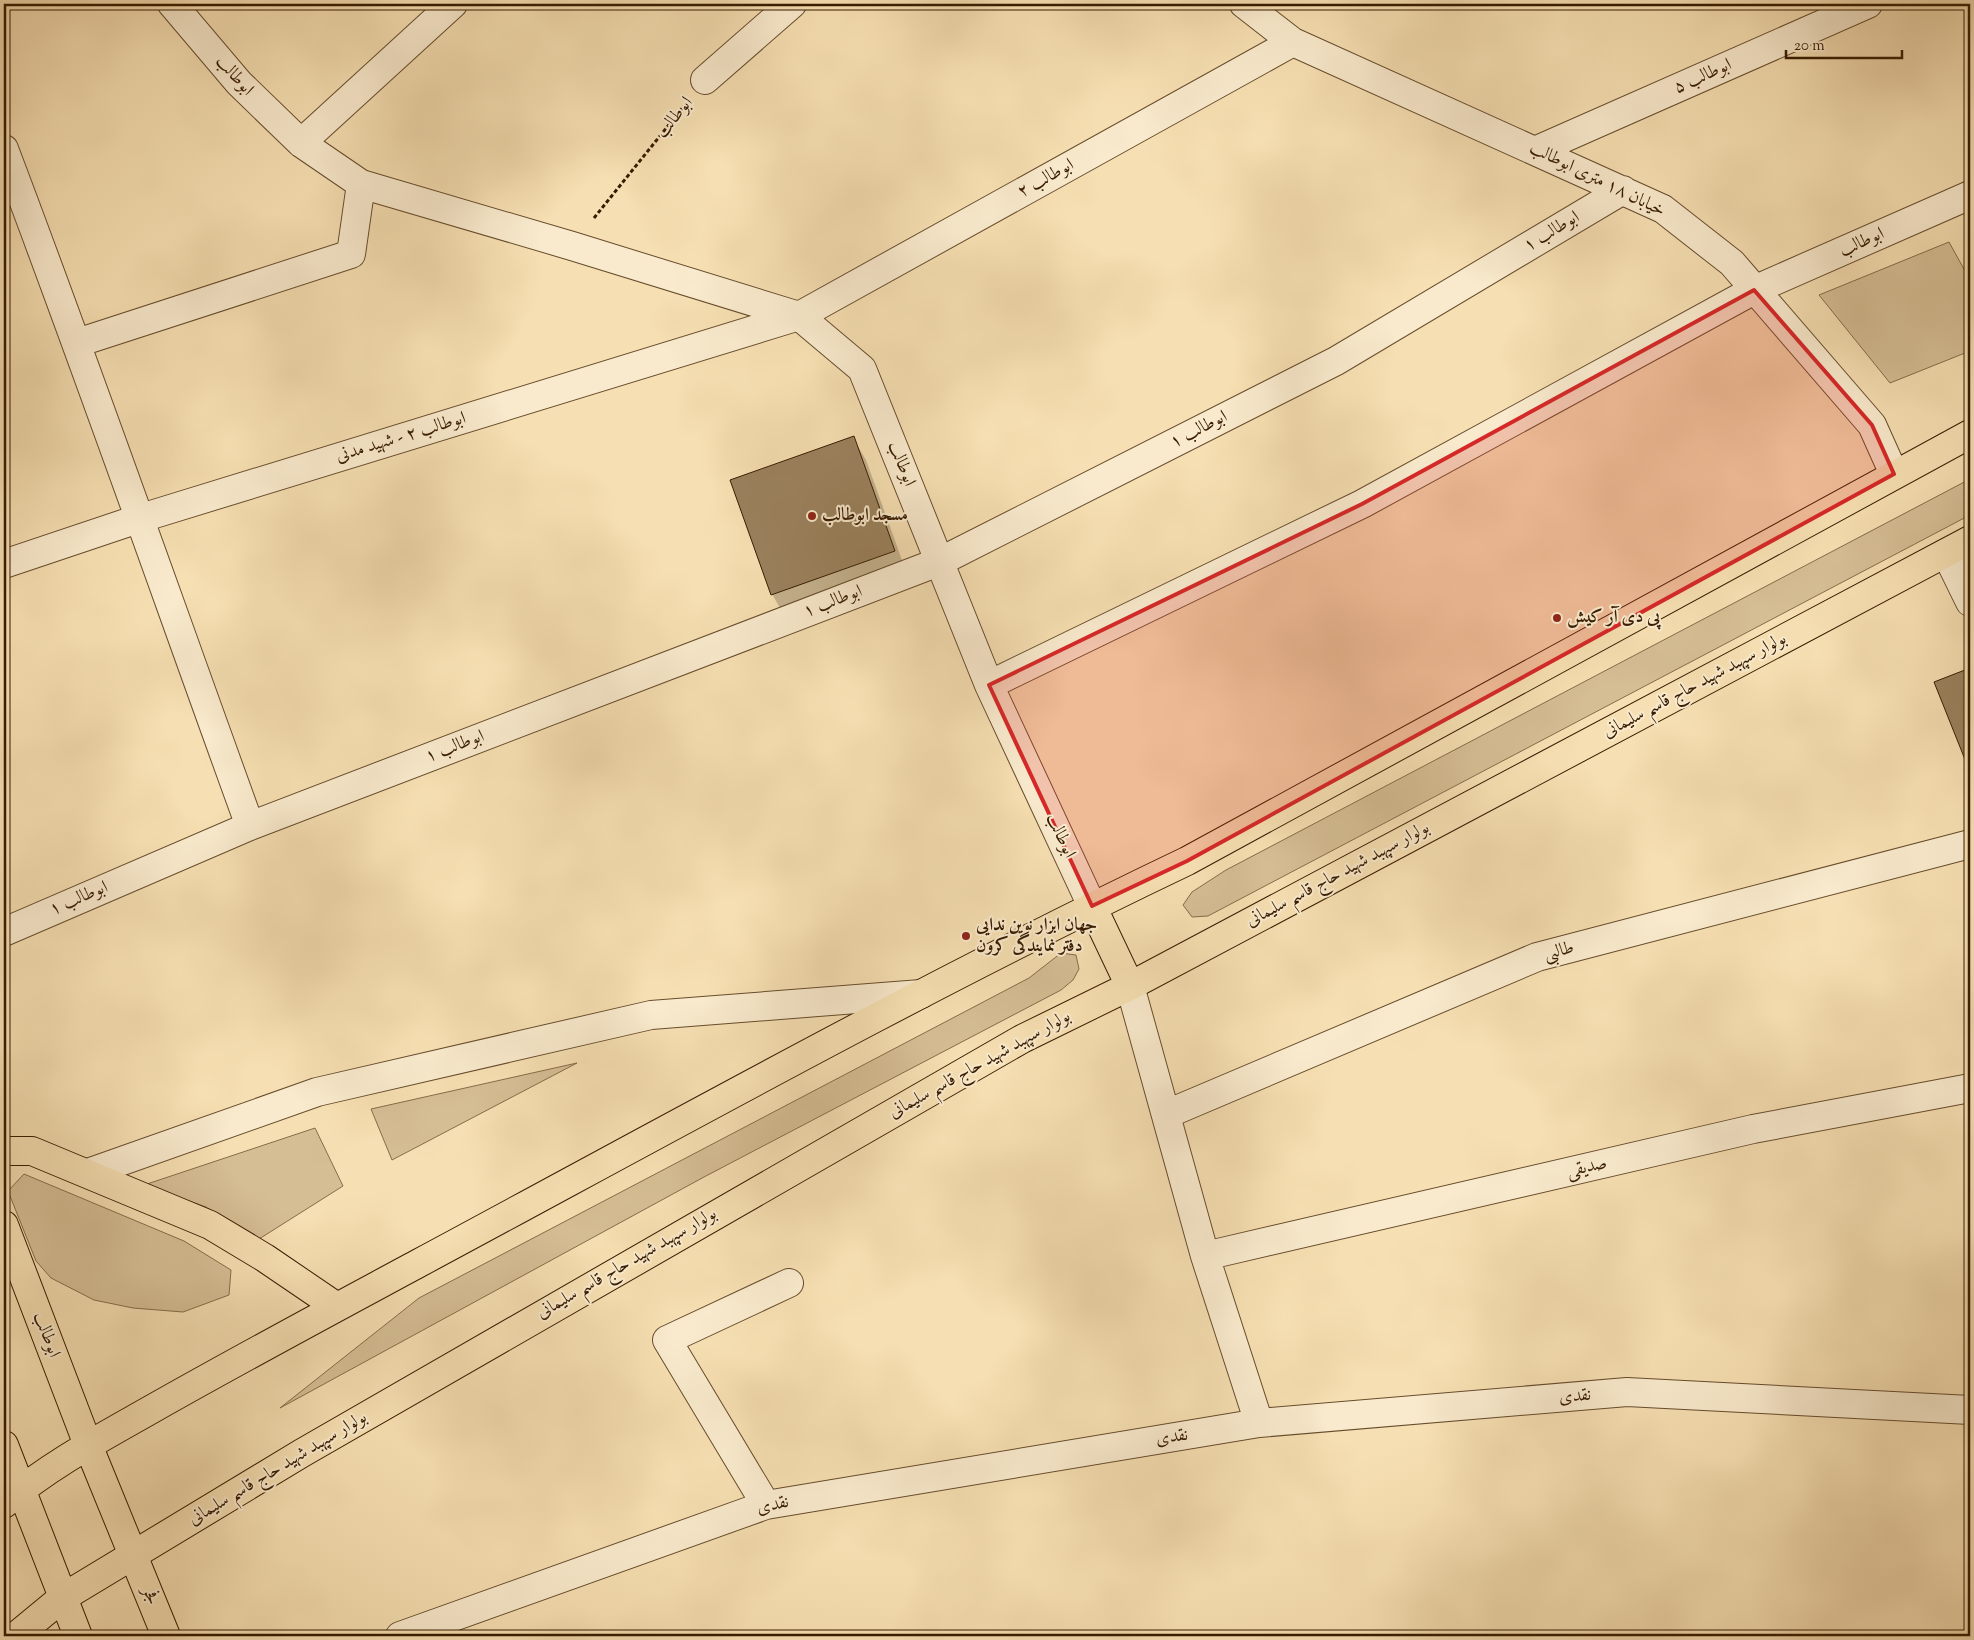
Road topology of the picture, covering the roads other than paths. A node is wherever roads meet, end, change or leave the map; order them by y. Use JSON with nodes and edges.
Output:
{"nodes":[{"id":1,"x":172,"y":4,"type":"edge"},
{"id":2,"x":454,"y":4,"type":"edge"},
{"id":3,"x":792,"y":4,"type":"edge"},
{"id":4,"x":1244,"y":4,"type":"edge"},
{"id":5,"x":1868,"y":4,"type":"edge"},
{"id":6,"x":1293,"y":42,"type":"junction"},
{"id":7,"x":705,"y":80,"type":"road end"},
{"id":8,"x":301,"y":143,"type":"junction"},
{"id":9,"x":4,"y":149,"type":"edge"},
{"id":10,"x":1538,"y":150,"type":"junction"},
{"id":11,"x":361,"y":184,"type":"junction"},
{"id":12,"x":1623,"y":190,"type":"junction"},
{"id":13,"x":1970,"y":196,"type":"edge"},
{"id":14,"x":1754,"y":290,"type":"junction"},
{"id":15,"x":799,"y":316,"type":"junction"},
{"id":16,"x":77,"y":343,"type":"junction"},
{"id":17,"x":1970,"y":434,"type":"edge"},
{"id":18,"x":1894,"y":474,"type":"junction"},
{"id":19,"x":138,"y":519,"type":"junction"},
{"id":20,"x":1970,"y":540,"type":"edge"},
{"id":21,"x":1946,"y":553,"type":"junction"},
{"id":22,"x":941,"y":560,"type":"junction"},
{"id":23,"x":4,"y":564,"type":"edge"},
{"id":24,"x":1970,"y":602,"type":"edge"},
{"id":25,"x":989,"y":685,"type":"junction"},
{"id":26,"x":250,"y":826,"type":"junction"},
{"id":27,"x":1970,"y":844,"type":"edge"},
{"id":28,"x":1092,"y":906,"type":"junction"},
{"id":29,"x":4,"y":932,"type":"edge"},
{"id":30,"x":1130,"y":986,"type":"junction"},
{"id":31,"x":921,"y":994,"type":"junction"},
{"id":32,"x":1970,"y":1088,"type":"edge"},
{"id":33,"x":1167,"y":1114,"type":"junction"},
{"id":34,"x":4,"y":1151,"type":"edge"},
{"id":35,"x":88,"y":1173,"type":"junction"},
{"id":36,"x":4,"y":1226,"type":"edge"},
{"id":37,"x":1205,"y":1256,"type":"junction"},
{"id":38,"x":788,"y":1283,"type":"dead end"},
{"id":39,"x":337,"y":1307,"type":"junction"},
{"id":40,"x":1970,"y":1410,"type":"edge"},
{"id":41,"x":1258,"y":1424,"type":"junction"},
{"id":42,"x":4,"y":1445,"type":"edge"},
{"id":43,"x":88,"y":1446,"type":"junction"},
{"id":44,"x":12,"y":1497,"type":"edge"},
{"id":45,"x":766,"y":1505,"type":"junction"},
{"id":46,"x":134,"y":1556,"type":"junction"},
{"id":47,"x":62,"y":1598,"type":"junction"},
{"id":48,"x":16,"y":1636,"type":"edge"},
{"id":49,"x":78,"y":1636,"type":"edge"},
{"id":50,"x":166,"y":1636,"type":"edge"},
{"id":51,"x":400,"y":1636,"type":"edge"}],
"edges":[{"from":1,"to":8,"type":"street","name":"ابوطالب"},
{"from":2,"to":8,"type":"street"},
{"from":3,"to":7,"type":"street","name":"ابوطالب"},
{"from":4,"to":6,"type":"street","name":"خیابان ۱۸ متری ابوطالب"},
{"from":5,"to":10,"type":"street","name":"ابوطالب ۵"},
{"from":6,"to":10,"type":"street","name":"خیابان ۱۸ متری ابوطالب"},
{"from":6,"to":15,"type":"street","name":"ابوطالب ۲"},
{"from":8,"to":11,"type":"street","name":"ابوطالب"},
{"from":9,"to":16,"type":"street"},
{"from":10,"to":12,"type":"street","name":"خیابان ۱۸ متری ابوطالب"},
{"from":11,"to":15,"type":"street","name":"ابوطالب"},
{"from":11,"to":16,"type":"street"},
{"from":12,"to":14,"type":"street","name":"خیابان ۱۸ متری ابوطالب"},
{"from":12,"to":22,"type":"street","name":"ابوطالب ۱"},
{"from":13,"to":14,"type":"street","name":"ابوطالب"},
{"from":14,"to":18,"type":"street","name":"خیابان ۱۸ متری ابوطالب"},
{"from":14,"to":25,"type":"street"},
{"from":15,"to":19,"type":"street","name":"ابوطالب ۲ - شهید مدنی"},
{"from":15,"to":22,"type":"street","name":"ابوطالب"},
{"from":16,"to":19,"type":"street"},
{"from":17,"to":18,"type":"main road"},
{"from":18,"to":28,"type":"main road"},
{"from":19,"to":23,"type":"street","name":"ابوطالب ۲ - شهید مدنی"},
{"from":19,"to":26,"type":"street"},
{"from":20,"to":21,"type":"main road","name":"بولوار سپهبد شهید حاج قاسم سلیمانی"},
{"from":21,"to":24,"type":"street"},
{"from":21,"to":30,"type":"main road","name":"بولوار سپهبد شهید حاج قاسم سلیمانی"},
{"from":22,"to":25,"type":"street","name":"ابوطالب"},
{"from":22,"to":26,"type":"street","name":"ابوطالب ۱"},
{"from":25,"to":28,"type":"street","name":"ابوطالب"},
{"from":26,"to":29,"type":"street","name":"ابوطالب ۱"},
{"from":27,"to":33,"type":"street","name":"طالبی"},
{"from":28,"to":30,"type":"main road"},
{"from":28,"to":31,"type":"main road"},
{"from":30,"to":33,"type":"street"},
{"from":30,"to":46,"type":"main road","name":"بولوار سپهبد شهید حاج قاسم سلیمانی"},
{"from":31,"to":35,"type":"street"},
{"from":31,"to":39,"type":"main road"},
{"from":32,"to":37,"type":"street","name":"صدیقی"},
{"from":33,"to":37,"type":"street"},
{"from":34,"to":35,"type":"main road"},
{"from":35,"to":39,"type":"main road"},
{"from":36,"to":43,"type":"main road","name":"ابوطالب"},
{"from":37,"to":41,"type":"street"},
{"from":38,"to":45,"type":"street"},
{"from":39,"to":43,"type":"main road"},
{"from":40,"to":41,"type":"street","name":"نقدی"},
{"from":41,"to":45,"type":"street","name":"نقدی"},
{"from":42,"to":44,"type":"main road"},
{"from":43,"to":44,"type":"main road"},
{"from":43,"to":46,"type":"main road","name":"ابوطالب"},
{"from":44,"to":47,"type":"main road"},
{"from":45,"to":51,"type":"street","name":"نقدی"},
{"from":46,"to":47,"type":"main road","name":"بولوار سپهبد شهید حاج قاسم سلیمانی"},
{"from":46,"to":50,"type":"main road","name":"فجر"},
{"from":47,"to":48,"type":"main road","name":"بولوار سپهبد شهید حاج قاسم سلیمانی"},
{"from":47,"to":49,"type":"main road"}]}
